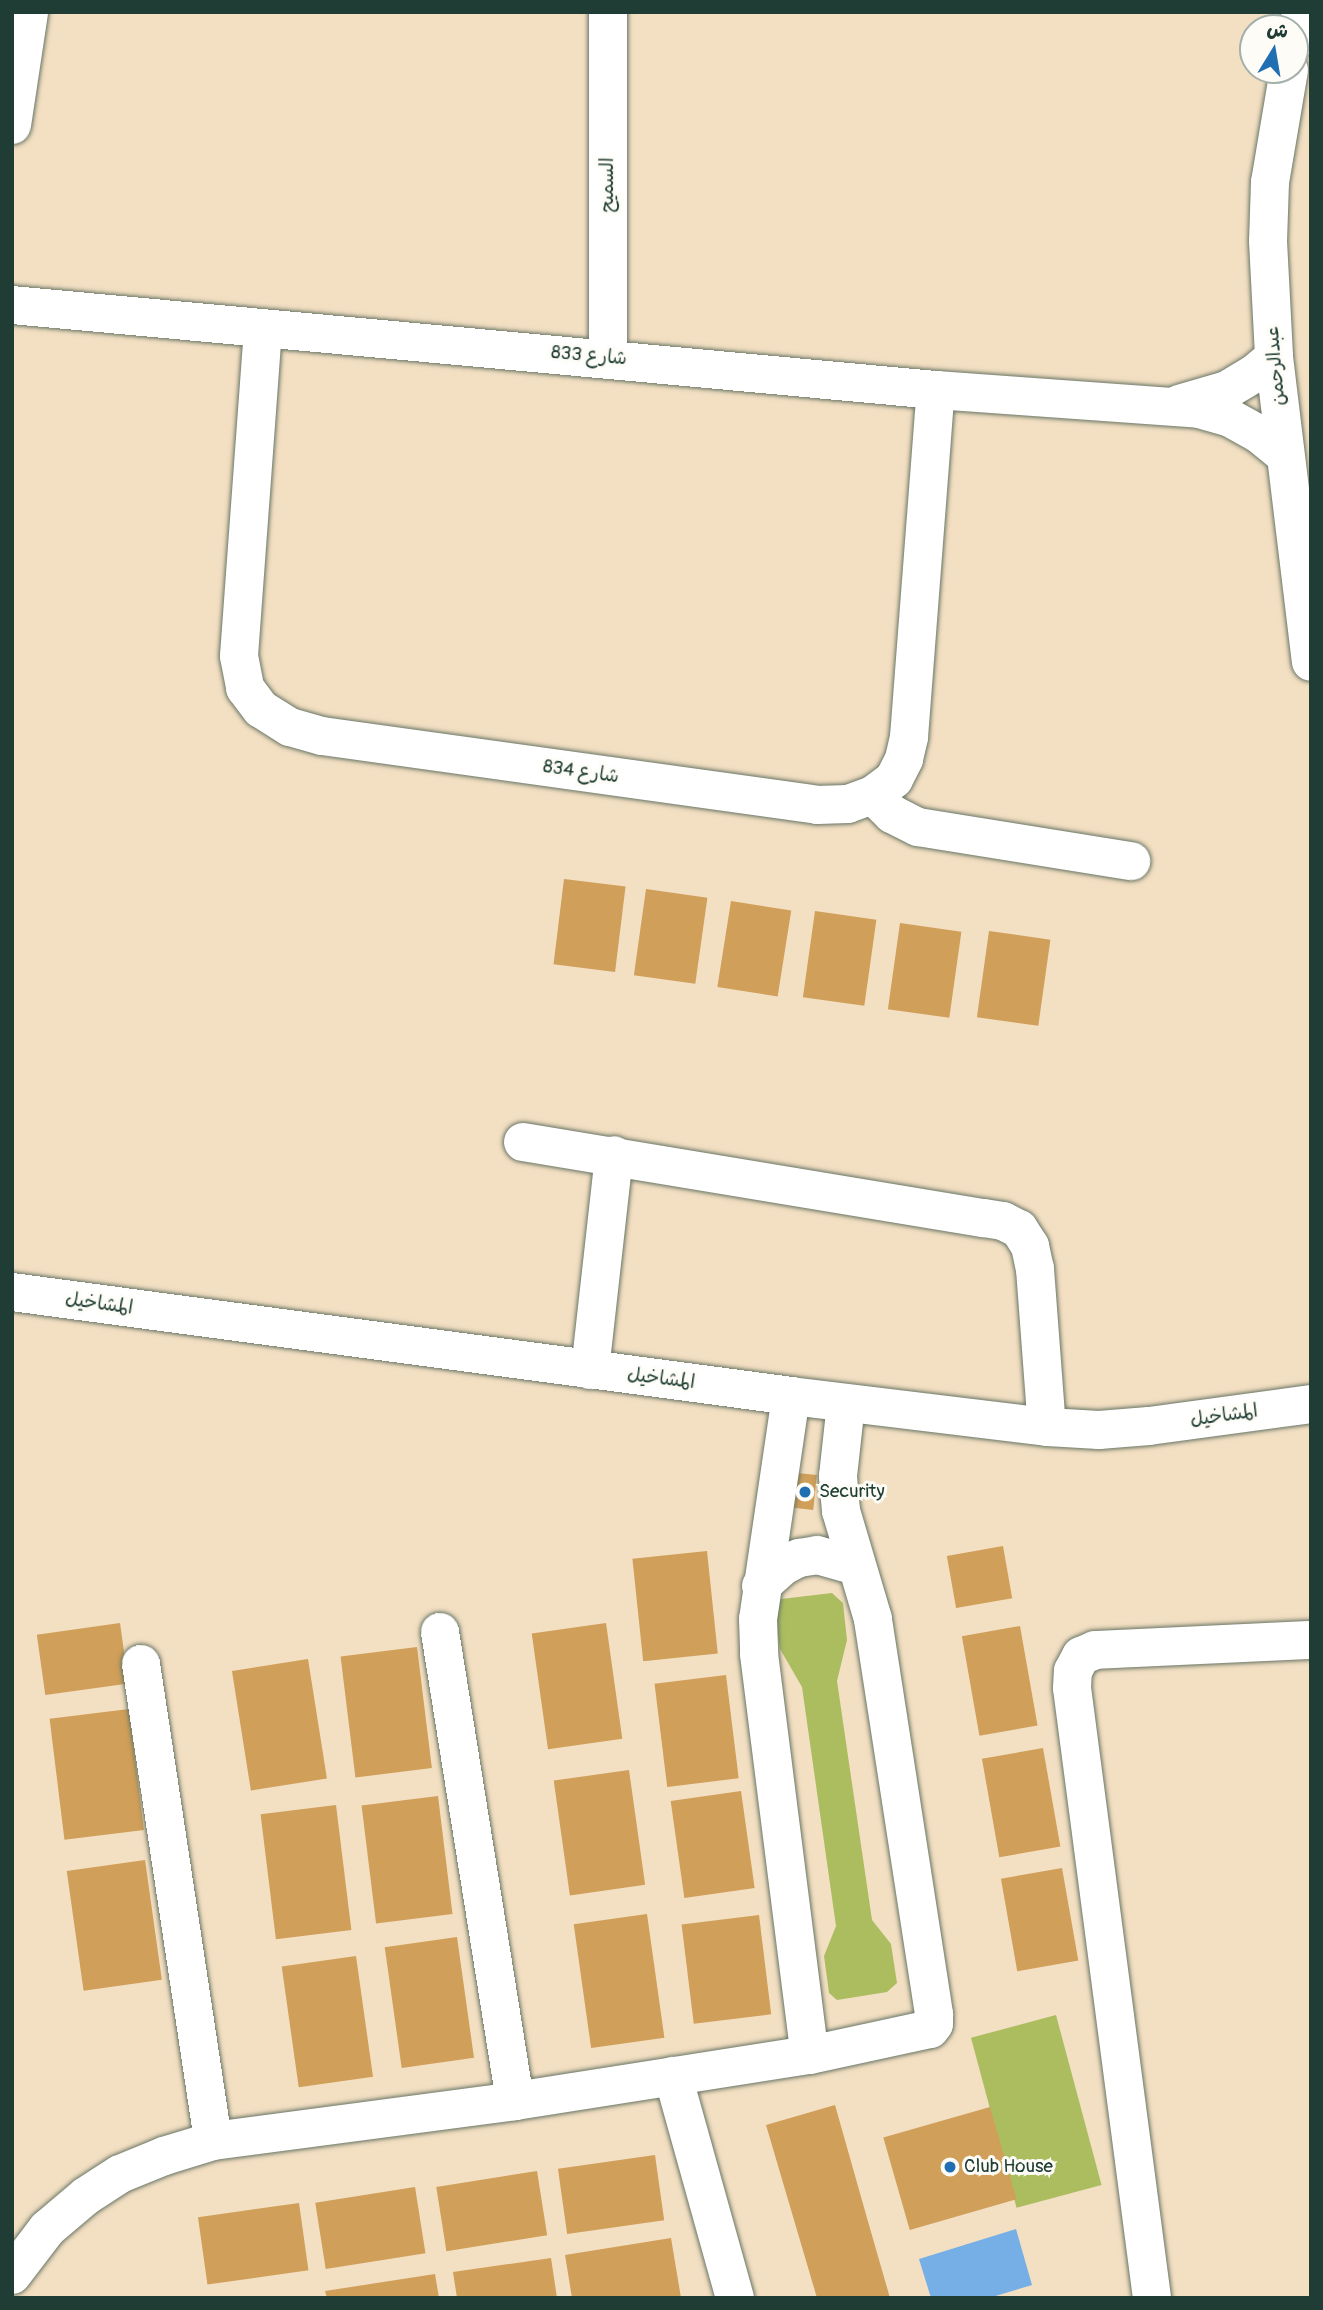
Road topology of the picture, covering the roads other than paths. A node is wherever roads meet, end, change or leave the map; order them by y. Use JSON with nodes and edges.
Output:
{"nodes":[{"id":1,"x":29,"y":12,"type":"edge"},
{"id":2,"x":608,"y":12,"type":"edge"},
{"id":3,"x":1295,"y":84,"type":"edge"},
{"id":4,"x":12,"y":125,"type":"edge"},
{"id":5,"x":12,"y":305,"type":"edge"},
{"id":6,"x":263,"y":329,"type":"junction"},
{"id":7,"x":1274,"y":357,"type":"junction"},
{"id":8,"x":608,"y":358,"type":"junction"},
{"id":9,"x":936,"y":390,"type":"junction"},
{"id":10,"x":1166,"y":406,"type":"junction"},
{"id":11,"x":1284,"y":454,"type":"junction"},
{"id":12,"x":1311,"y":662,"type":"edge"},
{"id":13,"x":873,"y":795,"type":"junction"},
{"id":14,"x":1130,"y":861,"type":"dead end"},
{"id":15,"x":523,"y":1142,"type":"dead end"},
{"id":16,"x":614,"y":1155,"type":"junction"},
{"id":17,"x":12,"y":1292,"type":"edge"},
{"id":18,"x":590,"y":1370,"type":"junction"},
{"id":19,"x":792,"y":1396,"type":"junction"},
{"id":20,"x":846,"y":1403,"type":"junction"},
{"id":21,"x":1311,"y":1404,"type":"edge"},
{"id":22,"x":1047,"y":1427,"type":"junction"},
{"id":23,"x":856,"y":1566,"type":"junction"},
{"id":24,"x":761,"y":1586,"type":"junction"},
{"id":25,"x":440,"y":1632,"type":"dead end"},
{"id":26,"x":1311,"y":1640,"type":"edge"},
{"id":27,"x":141,"y":1664,"type":"dead end"},
{"id":28,"x":810,"y":2055,"type":"junction"},
{"id":29,"x":673,"y":2076,"type":"junction"},
{"id":30,"x":514,"y":2101,"type":"junction"},
{"id":31,"x":213,"y":2141,"type":"junction"},
{"id":32,"x":12,"y":2275,"type":"edge"},
{"id":33,"x":735,"y":2298,"type":"edge"},
{"id":34,"x":1152,"y":2298,"type":"edge"}],
"edges":[{"from":1,"to":4,"type":"street"},
{"from":2,"to":8,"type":"street","name":"السميح"},
{"from":3,"to":7,"type":"street","name":"عبدالرحمن"},
{"from":5,"to":6,"type":"street","name":"شارع 833"},
{"from":6,"to":8,"type":"street","name":"شارع 833"},
{"from":6,"to":13,"type":"street","name":"شارع 834"},
{"from":7,"to":10,"type":"street","name":"شارع 833"},
{"from":7,"to":11,"type":"street","name":"عبدالرحمن"},
{"from":8,"to":9,"type":"street","name":"شارع 833"},
{"from":9,"to":10,"type":"street","name":"شارع 833"},
{"from":9,"to":13,"type":"street","name":"شارع 834"},
{"from":10,"to":11,"type":"street","name":"شارع 833"},
{"from":11,"to":12,"type":"street","name":"عبدالرحمن"},
{"from":13,"to":14,"type":"street"},
{"from":15,"to":16,"type":"street"},
{"from":16,"to":18,"type":"street"},
{"from":16,"to":22,"type":"street"},
{"from":17,"to":18,"type":"street","name":"المشاخيل"},
{"from":18,"to":19,"type":"street","name":"المشاخيل"},
{"from":19,"to":20,"type":"street","name":"المشاخيل"},
{"from":19,"to":24,"type":"street"},
{"from":20,"to":22,"type":"street","name":"المشاخيل"},
{"from":20,"to":23,"type":"street"},
{"from":21,"to":22,"type":"street","name":"المشاخيل"},
{"from":23,"to":24,"type":"street"},
{"from":23,"to":28,"type":"street"},
{"from":24,"to":28,"type":"street"},
{"from":25,"to":30,"type":"street"},
{"from":26,"to":34,"type":"street"},
{"from":27,"to":31,"type":"street"},
{"from":28,"to":29,"type":"street"},
{"from":29,"to":30,"type":"street"},
{"from":29,"to":33,"type":"street"},
{"from":30,"to":31,"type":"street"},
{"from":31,"to":32,"type":"street"}]}
